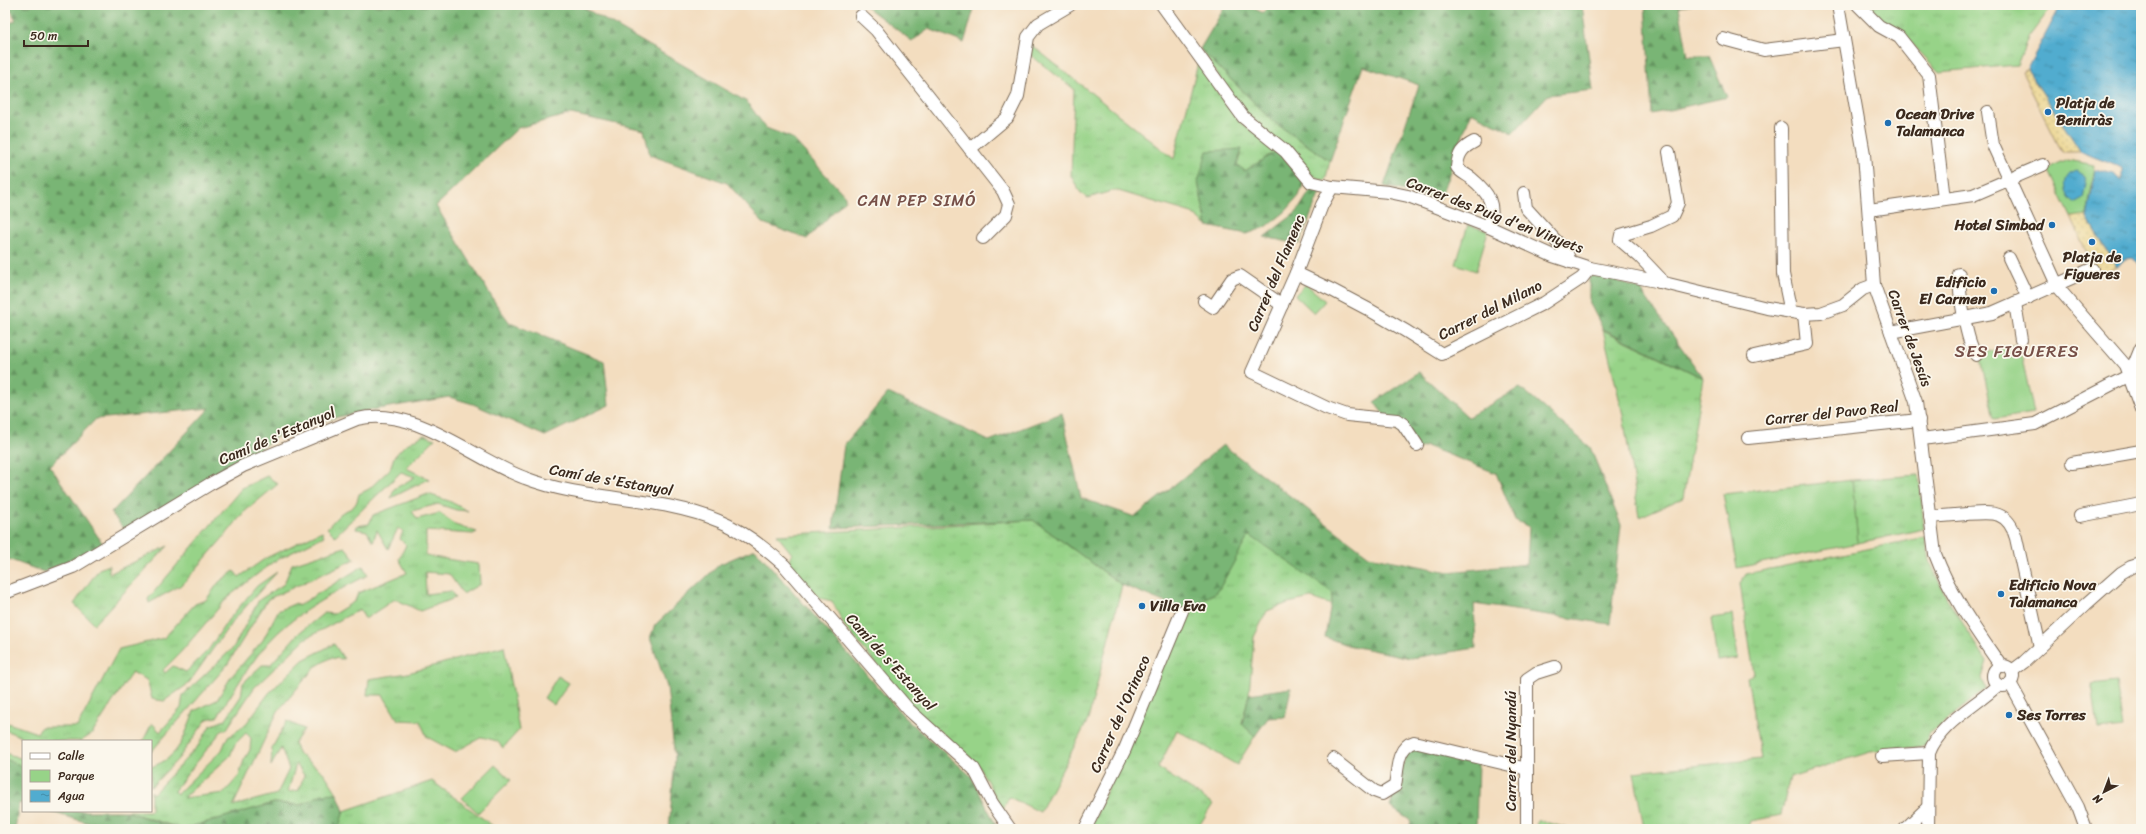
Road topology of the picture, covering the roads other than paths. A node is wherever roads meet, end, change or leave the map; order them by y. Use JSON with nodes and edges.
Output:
{"nodes":[{"id":1,"x":1070,"y":5,"type":"edge"},
{"id":2,"x":1162,"y":5,"type":"edge"},
{"id":3,"x":1838,"y":5,"type":"edge"},
{"id":4,"x":1858,"y":5,"type":"edge"},
{"id":5,"x":861,"y":16,"type":"dead end"},
{"id":6,"x":1723,"y":39,"type":"dead end"},
{"id":7,"x":1844,"y":40,"type":"junction"},
{"id":8,"x":1988,"y":112,"type":"dead end"},
{"id":9,"x":1781,"y":128,"type":"dead end"},
{"id":10,"x":1474,"y":142,"type":"dead end"},
{"id":11,"x":970,"y":149,"type":"junction"},
{"id":12,"x":1669,"y":152,"type":"dead end"},
{"id":13,"x":2043,"y":164,"type":"dead end"},
{"id":14,"x":2008,"y":179,"type":"junction"},
{"id":15,"x":1332,"y":187,"type":"junction"},
{"id":16,"x":1524,"y":193,"type":"dead end"},
{"id":17,"x":1944,"y":199,"type":"junction"},
{"id":18,"x":1869,"y":210,"type":"junction"},
{"id":19,"x":1489,"y":227,"type":"junction"},
{"id":20,"x":983,"y":238,"type":"dead end"},
{"id":21,"x":2009,"y":258,"type":"dead end"},
{"id":22,"x":1570,"y":262,"type":"junction"},
{"id":23,"x":1590,"y":268,"type":"junction"},
{"id":24,"x":2092,"y":269,"type":"dead end"},
{"id":25,"x":1296,"y":273,"type":"junction"},
{"id":26,"x":1959,"y":274,"type":"dead end"},
{"id":27,"x":1659,"y":282,"type":"junction"},
{"id":28,"x":2057,"y":284,"type":"junction"},
{"id":29,"x":1874,"y":285,"type":"junction"},
{"id":30,"x":2028,"y":298,"type":"junction"},
{"id":31,"x":1204,"y":301,"type":"dead end"},
{"id":32,"x":2015,"y":303,"type":"junction"},
{"id":33,"x":1282,"y":305,"type":"junction"},
{"id":34,"x":1788,"y":311,"type":"junction"},
{"id":35,"x":1804,"y":314,"type":"junction"},
{"id":36,"x":1965,"y":318,"type":"junction"},
{"id":37,"x":1891,"y":332,"type":"junction"},
{"id":38,"x":2021,"y":340,"type":"dead end"},
{"id":39,"x":2141,"y":348,"type":"edge"},
{"id":40,"x":1976,"y":355,"type":"dead end"},
{"id":41,"x":1754,"y":356,"type":"dead end"},
{"id":42,"x":2130,"y":375,"type":"junction"},
{"id":43,"x":2141,"y":409,"type":"edge"},
{"id":44,"x":1919,"y":420,"type":"junction"},
{"id":45,"x":1748,"y":438,"type":"dead end"},
{"id":46,"x":1922,"y":439,"type":"junction"},
{"id":47,"x":1417,"y":446,"type":"dead end"},
{"id":48,"x":2141,"y":451,"type":"edge"},
{"id":49,"x":2072,"y":463,"type":"dead end"},
{"id":50,"x":2141,"y":504,"type":"edge"},
{"id":51,"x":2080,"y":516,"type":"dead end"},
{"id":52,"x":1930,"y":517,"type":"junction"},
{"id":53,"x":2141,"y":564,"type":"edge"},
{"id":54,"x":5,"y":593,"type":"edge"},
{"id":55,"x":1182,"y":611,"type":"dead end"},
{"id":56,"x":2040,"y":647,"type":"junction"},
{"id":57,"x":2000,"y":665,"type":"junction"},
{"id":58,"x":1554,"y":666,"type":"dead end"},
{"id":59,"x":2012,"y":671,"type":"junction"},
{"id":60,"x":2010,"y":683,"type":"junction"},
{"id":61,"x":1998,"y":685,"type":"junction"},
{"id":62,"x":1929,"y":753,"type":"junction"},
{"id":63,"x":1882,"y":756,"type":"dead end"},
{"id":64,"x":1333,"y":759,"type":"dead end"},
{"id":65,"x":1527,"y":769,"type":"junction"},
{"id":66,"x":1927,"y":808,"type":"junction"},
{"id":67,"x":1010,"y":829,"type":"edge"},
{"id":68,"x":1085,"y":829,"type":"edge"},
{"id":69,"x":1527,"y":829,"type":"edge"},
{"id":70,"x":1905,"y":829,"type":"edge"},
{"id":71,"x":1928,"y":829,"type":"edge"},
{"id":72,"x":2086,"y":829,"type":"edge"}],
"edges":[{"from":1,"to":11,"type":"street"},
{"from":2,"to":15,"type":"street","name":"Carrer des Puig d'en Vinyets"},
{"from":3,"to":7,"type":"street","name":"Carrer de Jesús"},
{"from":4,"to":17,"type":"street"},
{"from":5,"to":11,"type":"street"},
{"from":6,"to":7,"type":"street"},
{"from":7,"to":18,"type":"street","name":"Carrer de Jesús"},
{"from":8,"to":14,"type":"street"},
{"from":9,"to":34,"type":"street"},
{"from":10,"to":19,"type":"street"},
{"from":11,"to":20,"type":"street"},
{"from":12,"to":27,"type":"street"},
{"from":13,"to":14,"type":"street"},
{"from":14,"to":17,"type":"street"},
{"from":14,"to":28,"type":"street"},
{"from":15,"to":19,"type":"street","name":"Carrer des Puig d'en Vinyets"},
{"from":15,"to":25,"type":"street","name":"Carrer del Flamenc"},
{"from":16,"to":22,"type":"street"},
{"from":17,"to":18,"type":"street"},
{"from":18,"to":29,"type":"street","name":"Carrer de Jesús"},
{"from":19,"to":22,"type":"street","name":"Carrer des Puig d'en Vinyets"},
{"from":21,"to":30,"type":"street"},
{"from":22,"to":23,"type":"street","name":"Carrer des Puig d'en Vinyets"},
{"from":23,"to":25,"type":"street","name":"Carrer del Milano"},
{"from":23,"to":27,"type":"street","name":"Carrer des Puig d'en Vinyets"},
{"from":24,"to":28,"type":"street"},
{"from":25,"to":33,"type":"street","name":"Carrer del Flamenc"},
{"from":26,"to":36,"type":"street"},
{"from":27,"to":34,"type":"street","name":"Carrer des Puig d'en Vinyets"},
{"from":28,"to":30,"type":"street"},
{"from":28,"to":42,"type":"street"},
{"from":29,"to":35,"type":"street","name":"Carrer des Puig d'en Vinyets"},
{"from":29,"to":37,"type":"street","name":"Carrer de Jesús"},
{"from":30,"to":32,"type":"street"},
{"from":31,"to":33,"type":"street"},
{"from":32,"to":36,"type":"street"},
{"from":32,"to":38,"type":"street"},
{"from":33,"to":47,"type":"street","name":"Carrer del Flamenc"},
{"from":34,"to":35,"type":"street","name":"Carrer des Puig d'en Vinyets"},
{"from":35,"to":41,"type":"street"},
{"from":36,"to":37,"type":"street"},
{"from":36,"to":40,"type":"street"},
{"from":37,"to":44,"type":"street","name":"Carrer de Jesús"},
{"from":39,"to":42,"type":"street"},
{"from":42,"to":43,"type":"street"},
{"from":42,"to":46,"type":"street"},
{"from":44,"to":45,"type":"street","name":"Carrer del Pavo Real"},
{"from":44,"to":46,"type":"street","name":"Carrer de Jesús"},
{"from":46,"to":52,"type":"street","name":"Carrer de Jesús"},
{"from":48,"to":49,"type":"street"},
{"from":50,"to":51,"type":"street"},
{"from":52,"to":56,"type":"street"},
{"from":52,"to":57,"type":"street","name":"Carrer de Jesús"},
{"from":53,"to":56,"type":"street"},
{"from":54,"to":67,"type":"street","name":"Camí de s'Estanyol"},
{"from":55,"to":68,"type":"street","name":"Carrer de l'Orinoco"},
{"from":56,"to":59,"type":"street"},
{"from":57,"to":59,"type":"street"},
{"from":57,"to":61,"type":"street"},
{"from":58,"to":65,"type":"street","name":"Carrer del Nyandú"},
{"from":59,"to":60,"type":"street"},
{"from":60,"to":61,"type":"street"},
{"from":60,"to":72,"type":"street"},
{"from":61,"to":62,"type":"street"},
{"from":62,"to":63,"type":"street"},
{"from":62,"to":66,"type":"street"},
{"from":64,"to":65,"type":"street"},
{"from":65,"to":69,"type":"street","name":"Carrer del Nyandú"},
{"from":66,"to":70,"type":"street"},
{"from":66,"to":71,"type":"street"}]}
